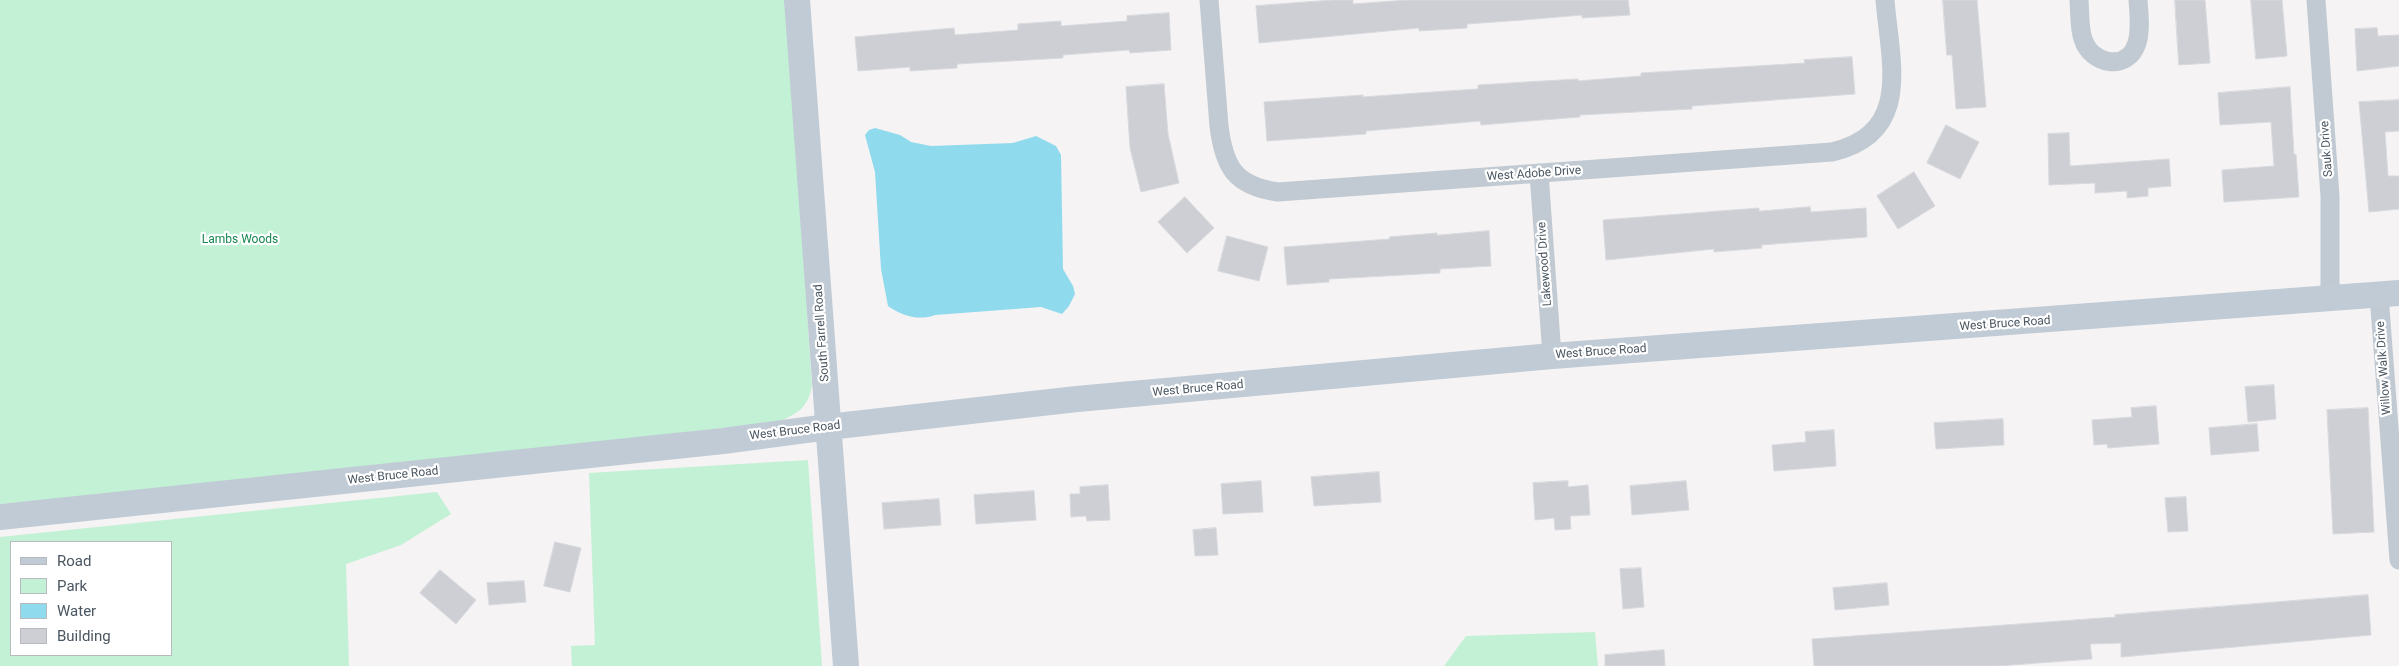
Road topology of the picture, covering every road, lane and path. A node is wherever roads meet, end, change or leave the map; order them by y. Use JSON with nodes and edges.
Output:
{"nodes":[{"id":1,"x":797,"y":0,"type":"edge"},
{"id":2,"x":1209,"y":0,"type":"edge"},
{"id":3,"x":1885,"y":0,"type":"edge"},
{"id":4,"x":2079,"y":0,"type":"edge"},
{"id":5,"x":2138,"y":0,"type":"edge"},
{"id":6,"x":2316,"y":0,"type":"edge"},
{"id":7,"x":1539,"y":173,"type":"junction"},
{"id":8,"x":2389,"y":294,"type":"edge"},
{"id":9,"x":2330,"y":298,"type":"junction"},
{"id":10,"x":1552,"y":356,"type":"junction"},
{"id":11,"x":828,"y":427,"type":"junction"},
{"id":12,"x":0,"y":517,"type":"edge"},
{"id":13,"x":2399,"y":560,"type":"edge"},
{"id":14,"x":846,"y":666,"type":"edge"}],
"edges":[{"from":1,"to":11,"type":"street","name":"South Farrell Road"},
{"from":2,"to":7,"type":"street","name":"West Adobe Drive"},
{"from":3,"to":7,"type":"street","name":"West Adobe Drive"},
{"from":4,"to":5,"type":"street"},
{"from":6,"to":9,"type":"street","name":"Sauk Drive"},
{"from":7,"to":10,"type":"street","name":"Lakewood Drive"},
{"from":8,"to":9,"type":"street","name":"West Bruce Road"},
{"from":8,"to":13,"type":"street","name":"Willow Walk Drive"},
{"from":9,"to":10,"type":"street","name":"West Bruce Road"},
{"from":10,"to":11,"type":"street","name":"West Bruce Road"},
{"from":11,"to":12,"type":"street","name":"West Bruce Road"},
{"from":11,"to":14,"type":"street","name":"South Farrell Road"}]}
